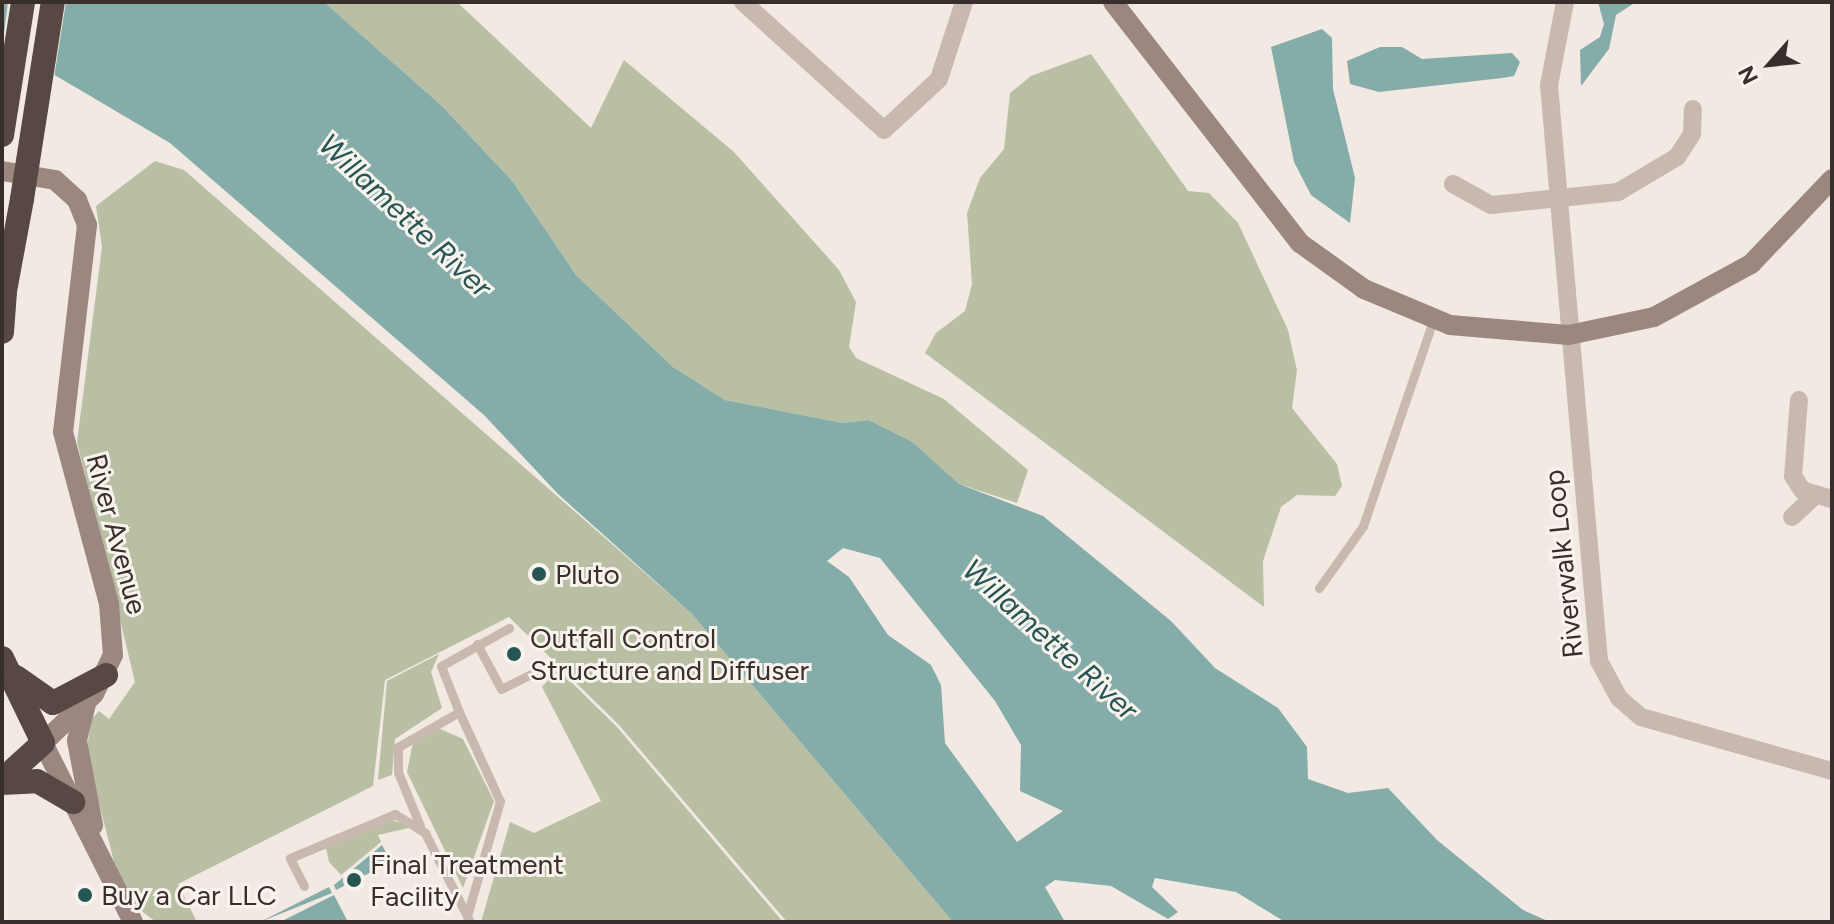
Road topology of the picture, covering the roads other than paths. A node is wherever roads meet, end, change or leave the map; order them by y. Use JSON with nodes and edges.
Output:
{"nodes":[{"id":1,"x":23,"y":2,"type":"edge"},
{"id":2,"x":53,"y":2,"type":"edge"},
{"id":3,"x":743,"y":2,"type":"edge"},
{"id":4,"x":964,"y":2,"type":"edge"},
{"id":5,"x":1113,"y":2,"type":"edge"},
{"id":6,"x":1565,"y":2,"type":"edge"},
{"id":7,"x":1693,"y":109,"type":"dead end"},
{"id":8,"x":2,"y":135,"type":"edge"},
{"id":9,"x":2,"y":171,"type":"edge"},
{"id":10,"x":1832,"y":179,"type":"edge"},
{"id":11,"x":1453,"y":184,"type":"dead end"},
{"id":12,"x":1558,"y":200,"type":"junction"},
{"id":13,"x":4,"y":297,"type":"edge"},
{"id":14,"x":1433,"y":320,"type":"junction"},
{"id":15,"x":2,"y":332,"type":"edge"},
{"id":16,"x":1569,"y":335,"type":"junction"},
{"id":17,"x":1799,"y":400,"type":"dead end"},
{"id":18,"x":1824,"y":497,"type":"edge"},
{"id":19,"x":1792,"y":517,"type":"dead end"},
{"id":20,"x":1319,"y":588,"type":"dead end"},
{"id":21,"x":509,"y":628,"type":"dead end"},
{"id":22,"x":477,"y":644,"type":"junction"},
{"id":23,"x":4,"y":663,"type":"edge"},
{"id":24,"x":547,"y":666,"type":"dead end"},
{"id":25,"x":106,"y":675,"type":"junction"},
{"id":26,"x":87,"y":702,"type":"junction"},
{"id":27,"x":459,"y":712,"type":"junction"},
{"id":28,"x":43,"y":743,"type":"junction"},
{"id":29,"x":1832,"y":771,"type":"edge"},
{"id":30,"x":2,"y":782,"type":"edge"},
{"id":31,"x":73,"y":802,"type":"junction"},
{"id":32,"x":420,"y":826,"type":"junction"},
{"id":33,"x":98,"y":852,"type":"junction"},
{"id":34,"x":304,"y":886,"type":"dead end"},
{"id":35,"x":468,"y":919,"type":"edge"},
{"id":36,"x":133,"y":922,"type":"edge"}],
"edges":[{"from":1,"to":8,"type":"highway"},
{"from":2,"to":13,"type":"highway","bridge":true},
{"from":3,"to":4,"type":"street"},
{"from":5,"to":14,"type":"street"},
{"from":6,"to":12,"type":"street","name":"Riverwalk Loop"},
{"from":7,"to":12,"type":"street"},
{"from":9,"to":25,"type":"street","name":"River Avenue"},
{"from":10,"to":16,"type":"street"},
{"from":11,"to":12,"type":"street"},
{"from":12,"to":16,"type":"street","name":"Riverwalk Loop"},
{"from":13,"to":15,"type":"highway"},
{"from":14,"to":16,"type":"street"},
{"from":14,"to":20,"type":"lane"},
{"from":16,"to":29,"type":"street","name":"Riverwalk Loop"},
{"from":17,"to":18,"type":"street"},
{"from":18,"to":19,"type":"street"},
{"from":21,"to":22,"type":"lane"},
{"from":22,"to":24,"type":"lane"},
{"from":22,"to":27,"type":"lane"},
{"from":23,"to":25,"type":"highway"},
{"from":23,"to":28,"type":"highway"},
{"from":25,"to":26,"type":"street","name":"River Avenue"},
{"from":26,"to":28,"type":"street","name":"River Avenue"},
{"from":26,"to":33,"type":"street"},
{"from":27,"to":32,"type":"lane"},
{"from":27,"to":35,"type":"lane"},
{"from":28,"to":30,"type":"highway"},
{"from":28,"to":31,"type":"street"},
{"from":30,"to":31,"type":"highway"},
{"from":31,"to":33,"type":"street"},
{"from":32,"to":34,"type":"lane"},
{"from":32,"to":35,"type":"lane"},
{"from":33,"to":36,"type":"street"}]}
